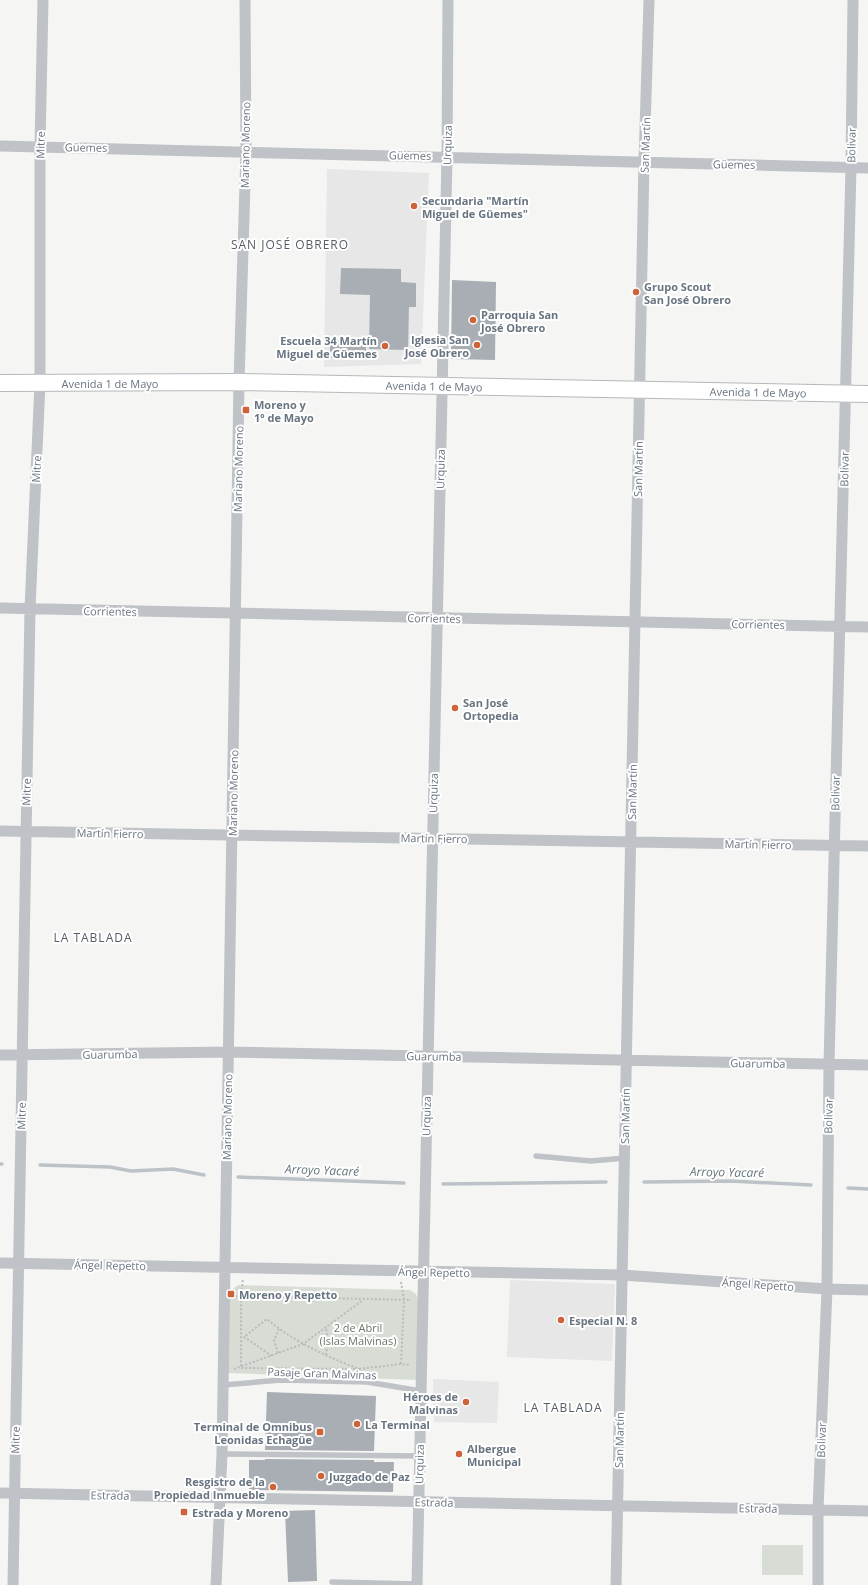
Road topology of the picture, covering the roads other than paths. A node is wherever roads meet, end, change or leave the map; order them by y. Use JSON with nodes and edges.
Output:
{"nodes":[{"id":1,"x":43,"y":0,"type":"edge"},
{"id":2,"x":245,"y":0,"type":"edge"},
{"id":3,"x":448,"y":0,"type":"edge"},
{"id":4,"x":649,"y":0,"type":"edge"},
{"id":5,"x":853,"y":0,"type":"edge"},
{"id":6,"x":0,"y":146,"type":"edge"},
{"id":7,"x":40,"y":146,"type":"junction"},
{"id":8,"x":246,"y":151,"type":"junction"},
{"id":9,"x":447,"y":156,"type":"junction"},
{"id":10,"x":644,"y":162,"type":"junction"},
{"id":11,"x":851,"y":167,"type":"junction"},
{"id":12,"x":868,"y":168,"type":"edge"},
{"id":13,"x":240,"y":382,"type":"junction"},
{"id":14,"x":0,"y":383,"type":"edge"},
{"id":15,"x":40,"y":383,"type":"junction"},
{"id":16,"x":442,"y":386,"type":"junction"},
{"id":17,"x":640,"y":390,"type":"junction"},
{"id":18,"x":845,"y":394,"type":"junction"},
{"id":19,"x":868,"y":394,"type":"edge"},
{"id":20,"x":0,"y":608,"type":"edge"},
{"id":21,"x":30,"y":609,"type":"junction"},
{"id":22,"x":236,"y":613,"type":"junction"},
{"id":23,"x":437,"y":618,"type":"junction"},
{"id":24,"x":635,"y":622,"type":"junction"},
{"id":25,"x":840,"y":626,"type":"junction"},
{"id":26,"x":868,"y":627,"type":"edge"},
{"id":27,"x":0,"y":831,"type":"edge"},
{"id":28,"x":26,"y":832,"type":"junction"},
{"id":29,"x":232,"y":835,"type":"junction"},
{"id":30,"x":432,"y":838,"type":"junction"},
{"id":31,"x":631,"y":842,"type":"junction"},
{"id":32,"x":834,"y":845,"type":"junction"},
{"id":33,"x":868,"y":846,"type":"edge"},
{"id":34,"x":228,"y":1052,"type":"junction"},
{"id":35,"x":0,"y":1056,"type":"edge"},
{"id":36,"x":22,"y":1056,"type":"junction"},
{"id":37,"x":428,"y":1056,"type":"junction"},
{"id":38,"x":626,"y":1060,"type":"junction"},
{"id":39,"x":829,"y":1064,"type":"junction"},
{"id":40,"x":868,"y":1065,"type":"edge"},
{"id":41,"x":536,"y":1156,"type":"dead end"},
{"id":42,"x":625,"y":1158,"type":"junction"},
{"id":43,"x":18,"y":1263,"type":"junction"},
{"id":44,"x":0,"y":1264,"type":"edge"},
{"id":45,"x":225,"y":1267,"type":"junction"},
{"id":46,"x":423,"y":1271,"type":"junction"},
{"id":47,"x":622,"y":1275,"type":"junction"},
{"id":48,"x":827,"y":1289,"type":"junction"},
{"id":49,"x":868,"y":1290,"type":"edge"},
{"id":50,"x":223,"y":1385,"type":"junction"},
{"id":51,"x":421,"y":1391,"type":"junction"},
{"id":52,"x":222,"y":1454,"type":"junction"},
{"id":53,"x":420,"y":1456,"type":"junction"},
{"id":54,"x":0,"y":1493,"type":"edge"},
{"id":55,"x":14,"y":1493,"type":"junction"},
{"id":56,"x":219,"y":1498,"type":"junction"},
{"id":57,"x":419,"y":1502,"type":"junction"},
{"id":58,"x":618,"y":1505,"type":"junction"},
{"id":59,"x":818,"y":1510,"type":"junction"},
{"id":60,"x":868,"y":1510,"type":"edge"},
{"id":61,"x":332,"y":1582,"type":"dead end"},
{"id":62,"x":417,"y":1584,"type":"edge"},
{"id":63,"x":13,"y":1585,"type":"edge"},
{"id":64,"x":216,"y":1585,"type":"edge"},
{"id":65,"x":616,"y":1585,"type":"edge"},
{"id":66,"x":818,"y":1585,"type":"edge"}],
"edges":[{"from":1,"to":7,"type":"street","name":"Mitre"},
{"from":2,"to":8,"type":"street","name":"Mariano Moreno"},
{"from":3,"to":9,"type":"street","name":"Urquiza"},
{"from":4,"to":10,"type":"street","name":"San Martín"},
{"from":5,"to":11,"type":"street","name":"Bolivar"},
{"from":6,"to":7,"type":"street","name":"Güemes"},
{"from":7,"to":8,"type":"street","name":"Güemes"},
{"from":7,"to":15,"type":"street","name":"Mitre"},
{"from":8,"to":9,"type":"street","name":"Güemes"},
{"from":8,"to":13,"type":"street","name":"Mariano Moreno"},
{"from":9,"to":10,"type":"street","name":"Güemes"},
{"from":9,"to":16,"type":"street","name":"Urquiza"},
{"from":10,"to":11,"type":"street","name":"Güemes"},
{"from":10,"to":17,"type":"street","name":"San Martín"},
{"from":11,"to":12,"type":"street","name":"Güemes"},
{"from":11,"to":18,"type":"street","name":"Bolivar"},
{"from":13,"to":15,"type":"main road","name":"Avenida 1 de Mayo"},
{"from":13,"to":16,"type":"main road","name":"Avenida 1 de Mayo"},
{"from":13,"to":22,"type":"street","name":"Mariano Moreno"},
{"from":14,"to":15,"type":"main road","name":"Avenida 1 de Mayo"},
{"from":15,"to":21,"type":"street","name":"Mitre"},
{"from":16,"to":17,"type":"main road","name":"Avenida 1 de Mayo"},
{"from":16,"to":23,"type":"street","name":"Urquiza"},
{"from":17,"to":18,"type":"main road","name":"Avenida 1 de Mayo"},
{"from":17,"to":24,"type":"street","name":"San Martín"},
{"from":18,"to":19,"type":"main road","name":"Avenida 1 de Mayo"},
{"from":18,"to":25,"type":"street","name":"Bolivar"},
{"from":20,"to":21,"type":"street","name":"Corrientes"},
{"from":21,"to":22,"type":"street","name":"Corrientes"},
{"from":21,"to":28,"type":"street","name":"Mitre"},
{"from":22,"to":23,"type":"street","name":"Corrientes"},
{"from":22,"to":29,"type":"street","name":"Mariano Moreno"},
{"from":23,"to":24,"type":"street","name":"Corrientes"},
{"from":23,"to":30,"type":"street","name":"Urquiza"},
{"from":24,"to":25,"type":"street","name":"Corrientes"},
{"from":24,"to":31,"type":"street","name":"San Martín"},
{"from":25,"to":26,"type":"street","name":"Corrientes"},
{"from":25,"to":32,"type":"street","name":"Bolivar"},
{"from":27,"to":28,"type":"street","name":"Martín Fierro"},
{"from":28,"to":29,"type":"street","name":"Martín Fierro"},
{"from":28,"to":36,"type":"street","name":"Mitre"},
{"from":29,"to":30,"type":"street","name":"Martín Fierro"},
{"from":29,"to":34,"type":"street","name":"Mariano Moreno"},
{"from":30,"to":31,"type":"street","name":"Martín Fierro"},
{"from":30,"to":37,"type":"street","name":"Urquiza"},
{"from":31,"to":32,"type":"street","name":"Martín Fierro"},
{"from":31,"to":38,"type":"street","name":"San Martín"},
{"from":32,"to":33,"type":"street","name":"Martín Fierro"},
{"from":32,"to":39,"type":"street","name":"Bolivar"},
{"from":34,"to":36,"type":"street","name":"Guarumba"},
{"from":34,"to":37,"type":"street","name":"Guarumba"},
{"from":34,"to":45,"type":"street","name":"Mariano Moreno"},
{"from":35,"to":36,"type":"street","name":"Guarumba"},
{"from":36,"to":43,"type":"street","name":"Mitre"},
{"from":37,"to":38,"type":"street","name":"Guarumba"},
{"from":37,"to":46,"type":"street","name":"Urquiza"},
{"from":38,"to":39,"type":"street","name":"Guarumba"},
{"from":38,"to":42,"type":"street","name":"San Martín"},
{"from":39,"to":40,"type":"street","name":"Guarumba"},
{"from":39,"to":48,"type":"street","name":"Bolivar"},
{"from":41,"to":42,"type":"lane"},
{"from":42,"to":47,"type":"street","name":"San Martín"},
{"from":43,"to":44,"type":"street","name":"Ángel Repetto"},
{"from":43,"to":45,"type":"street","name":"Ángel Repetto"},
{"from":43,"to":55,"type":"street","name":"Mitre"},
{"from":45,"to":46,"type":"street","name":"Ángel Repetto"},
{"from":45,"to":50,"type":"street","name":"Mariano Moreno"},
{"from":46,"to":47,"type":"street","name":"Ángel Repetto"},
{"from":46,"to":51,"type":"street","name":"Urquiza"},
{"from":47,"to":48,"type":"street","name":"Ángel Repetto"},
{"from":47,"to":58,"type":"street","name":"San Martín"},
{"from":48,"to":49,"type":"street","name":"Ángel Repetto"},
{"from":48,"to":59,"type":"street","name":"Bolivar"},
{"from":50,"to":51,"type":"lane","name":"Pasaje Gran Malvinas"},
{"from":50,"to":52,"type":"street","name":"Mariano Moreno"},
{"from":51,"to":53,"type":"street","name":"Urquiza"},
{"from":52,"to":53,"type":"lane"},
{"from":52,"to":56,"type":"street","name":"Mariano Moreno"},
{"from":53,"to":57,"type":"street","name":"Urquiza"},
{"from":54,"to":55,"type":"street","name":"Estrada"},
{"from":55,"to":56,"type":"street","name":"Estrada"},
{"from":55,"to":63,"type":"street","name":"Mitre"},
{"from":56,"to":57,"type":"street","name":"Estrada"},
{"from":56,"to":64,"type":"street","name":"Mariano Moreno"},
{"from":57,"to":58,"type":"street","name":"Estrada"},
{"from":57,"to":62,"type":"street","name":"Urquiza"},
{"from":58,"to":59,"type":"street","name":"Estrada"},
{"from":58,"to":65,"type":"street","name":"San Martín"},
{"from":59,"to":60,"type":"street","name":"Estrada"},
{"from":59,"to":66,"type":"street","name":"Bolivar"},
{"from":61,"to":62,"type":"lane"}]}
